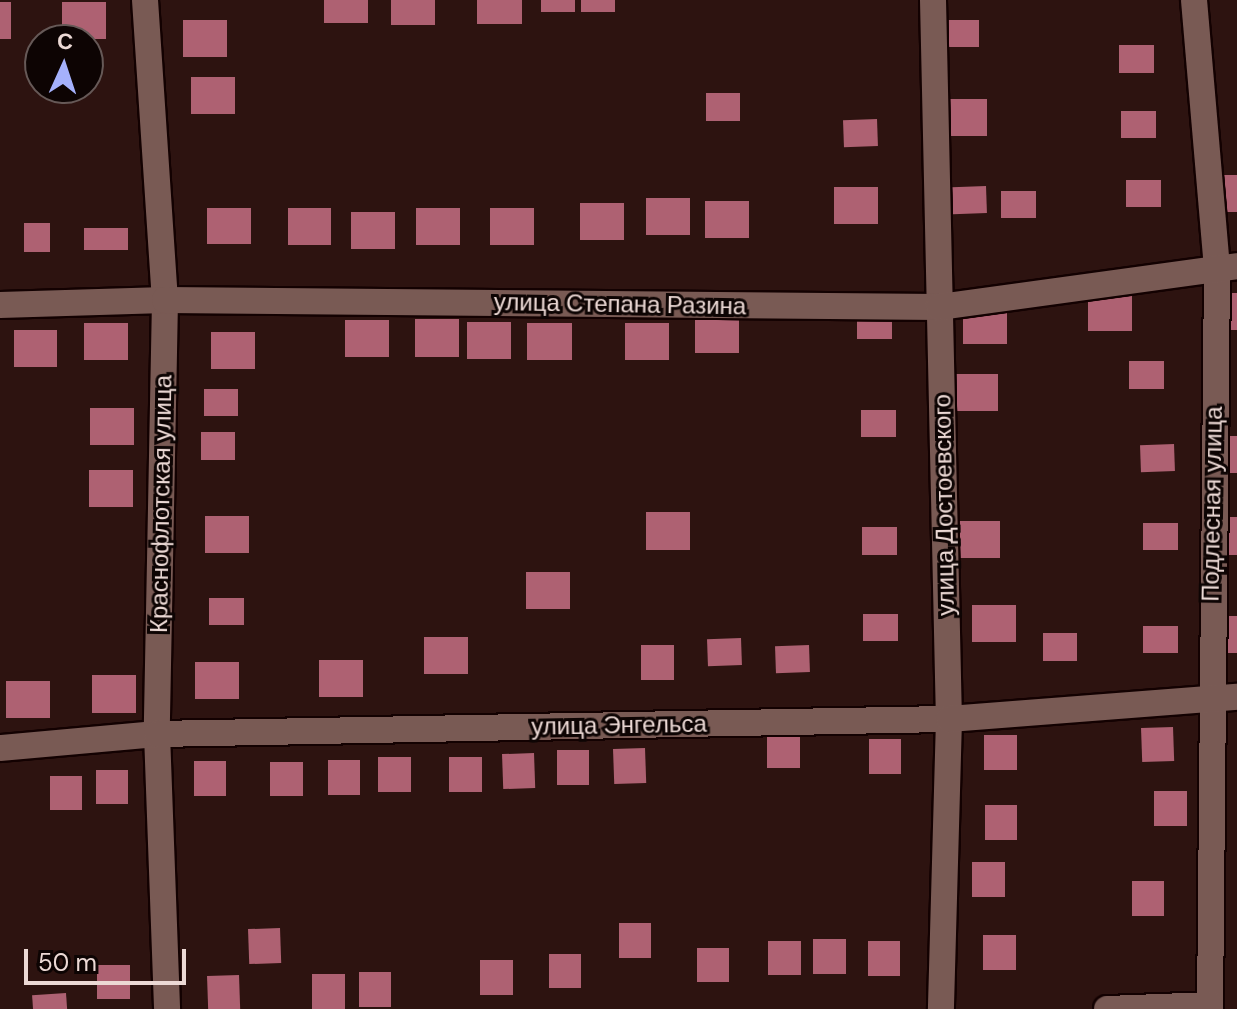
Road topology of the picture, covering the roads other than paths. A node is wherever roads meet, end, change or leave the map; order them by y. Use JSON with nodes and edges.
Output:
{"nodes":[{"id":1,"x":145,"y":0,"type":"edge"},
{"id":2,"x":933,"y":0,"type":"edge"},
{"id":3,"x":1194,"y":0,"type":"edge"},
{"id":4,"x":1227,"y":267,"type":"edge"},
{"id":5,"x":165,"y":300,"type":"junction"},
{"id":6,"x":0,"y":305,"type":"edge"},
{"id":7,"x":939,"y":307,"type":"junction"},
{"id":8,"x":1237,"y":697,"type":"edge"},
{"id":9,"x":1208,"y":702,"type":"junction"},
{"id":10,"x":949,"y":719,"type":"junction"},
{"id":11,"x":157,"y":734,"type":"junction"},
{"id":12,"x":0,"y":748,"type":"edge"},
{"id":13,"x":1210,"y":1007,"type":"edge"},
{"id":14,"x":167,"y":1009,"type":"edge"},
{"id":15,"x":941,"y":1009,"type":"edge"},
{"id":16,"x":1107,"y":1009,"type":"edge"}],
"edges":[{"from":1,"to":5,"type":"street","name":"Краснофлотская улица"},
{"from":2,"to":7,"type":"street","name":"улица Достоевского"},
{"from":3,"to":4,"type":"street","name":"Подлесная улица"},
{"from":4,"to":7,"type":"street","name":"улица Степана Разина"},
{"from":4,"to":9,"type":"street","name":"Подлесная улица"},
{"from":5,"to":6,"type":"street","name":"улица Степана Разина"},
{"from":5,"to":7,"type":"street","name":"улица Степана Разина"},
{"from":5,"to":11,"type":"street","name":"Краснофлотская улица"},
{"from":7,"to":10,"type":"street","name":"улица Достоевского"},
{"from":8,"to":9,"type":"street","name":"улица Энгельса"},
{"from":9,"to":10,"type":"street","name":"улица Энгельса"},
{"from":9,"to":13,"type":"street","name":"Подлесная улица"},
{"from":10,"to":11,"type":"street","name":"улица Энгельса"},
{"from":10,"to":15,"type":"street","name":"улица Достоевского"},
{"from":11,"to":12,"type":"street","name":"улица Энгельса"},
{"from":11,"to":14,"type":"street","name":"Краснофлотская улица"},
{"from":13,"to":16,"type":"street"}]}
